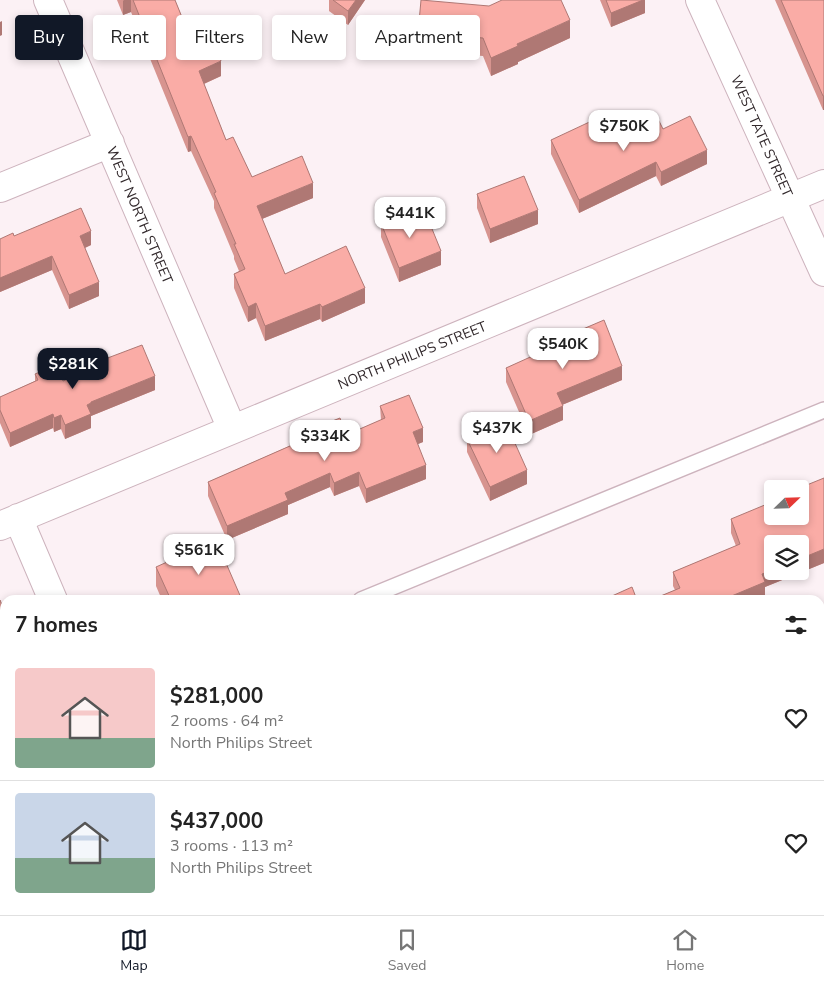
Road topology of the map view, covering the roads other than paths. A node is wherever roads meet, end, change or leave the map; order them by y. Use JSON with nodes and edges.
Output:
{"nodes":[{"id":1,"x":48,"y":0,"type":"edge"},
{"id":2,"x":700,"y":0,"type":"edge"},
{"id":3,"x":110,"y":143,"type":"junction"},
{"id":4,"x":824,"y":184,"type":"edge"},
{"id":5,"x":0,"y":188,"type":"edge"},
{"id":6,"x":790,"y":198,"type":"junction"},
{"id":7,"x":824,"y":272,"type":"edge"},
{"id":8,"x":824,"y":410,"type":"edge"},
{"id":9,"x":232,"y":429,"type":"junction"},
{"id":10,"x":9,"y":522,"type":"edge"},
{"id":11,"x":50,"y":595,"type":"edge"},
{"id":12,"x":373,"y":595,"type":"edge"}],
"edges":[{"from":1,"to":3,"type":"street","name":"WEST NORTH STREET"},
{"from":2,"to":6,"type":"street","name":"WEST TATE STREET"},
{"from":3,"to":5,"type":"street"},
{"from":3,"to":9,"type":"street","name":"WEST NORTH STREET"},
{"from":4,"to":6,"type":"street","name":"NORTH PHILIPS STREET"},
{"from":6,"to":7,"type":"street","name":"WEST TATE STREET"},
{"from":6,"to":9,"type":"street","name":"NORTH PHILIPS STREET"},
{"from":8,"to":12,"type":"lane"},
{"from":9,"to":10,"type":"street","name":"NORTH PHILIPS STREET"},
{"from":10,"to":11,"type":"street"}]}
